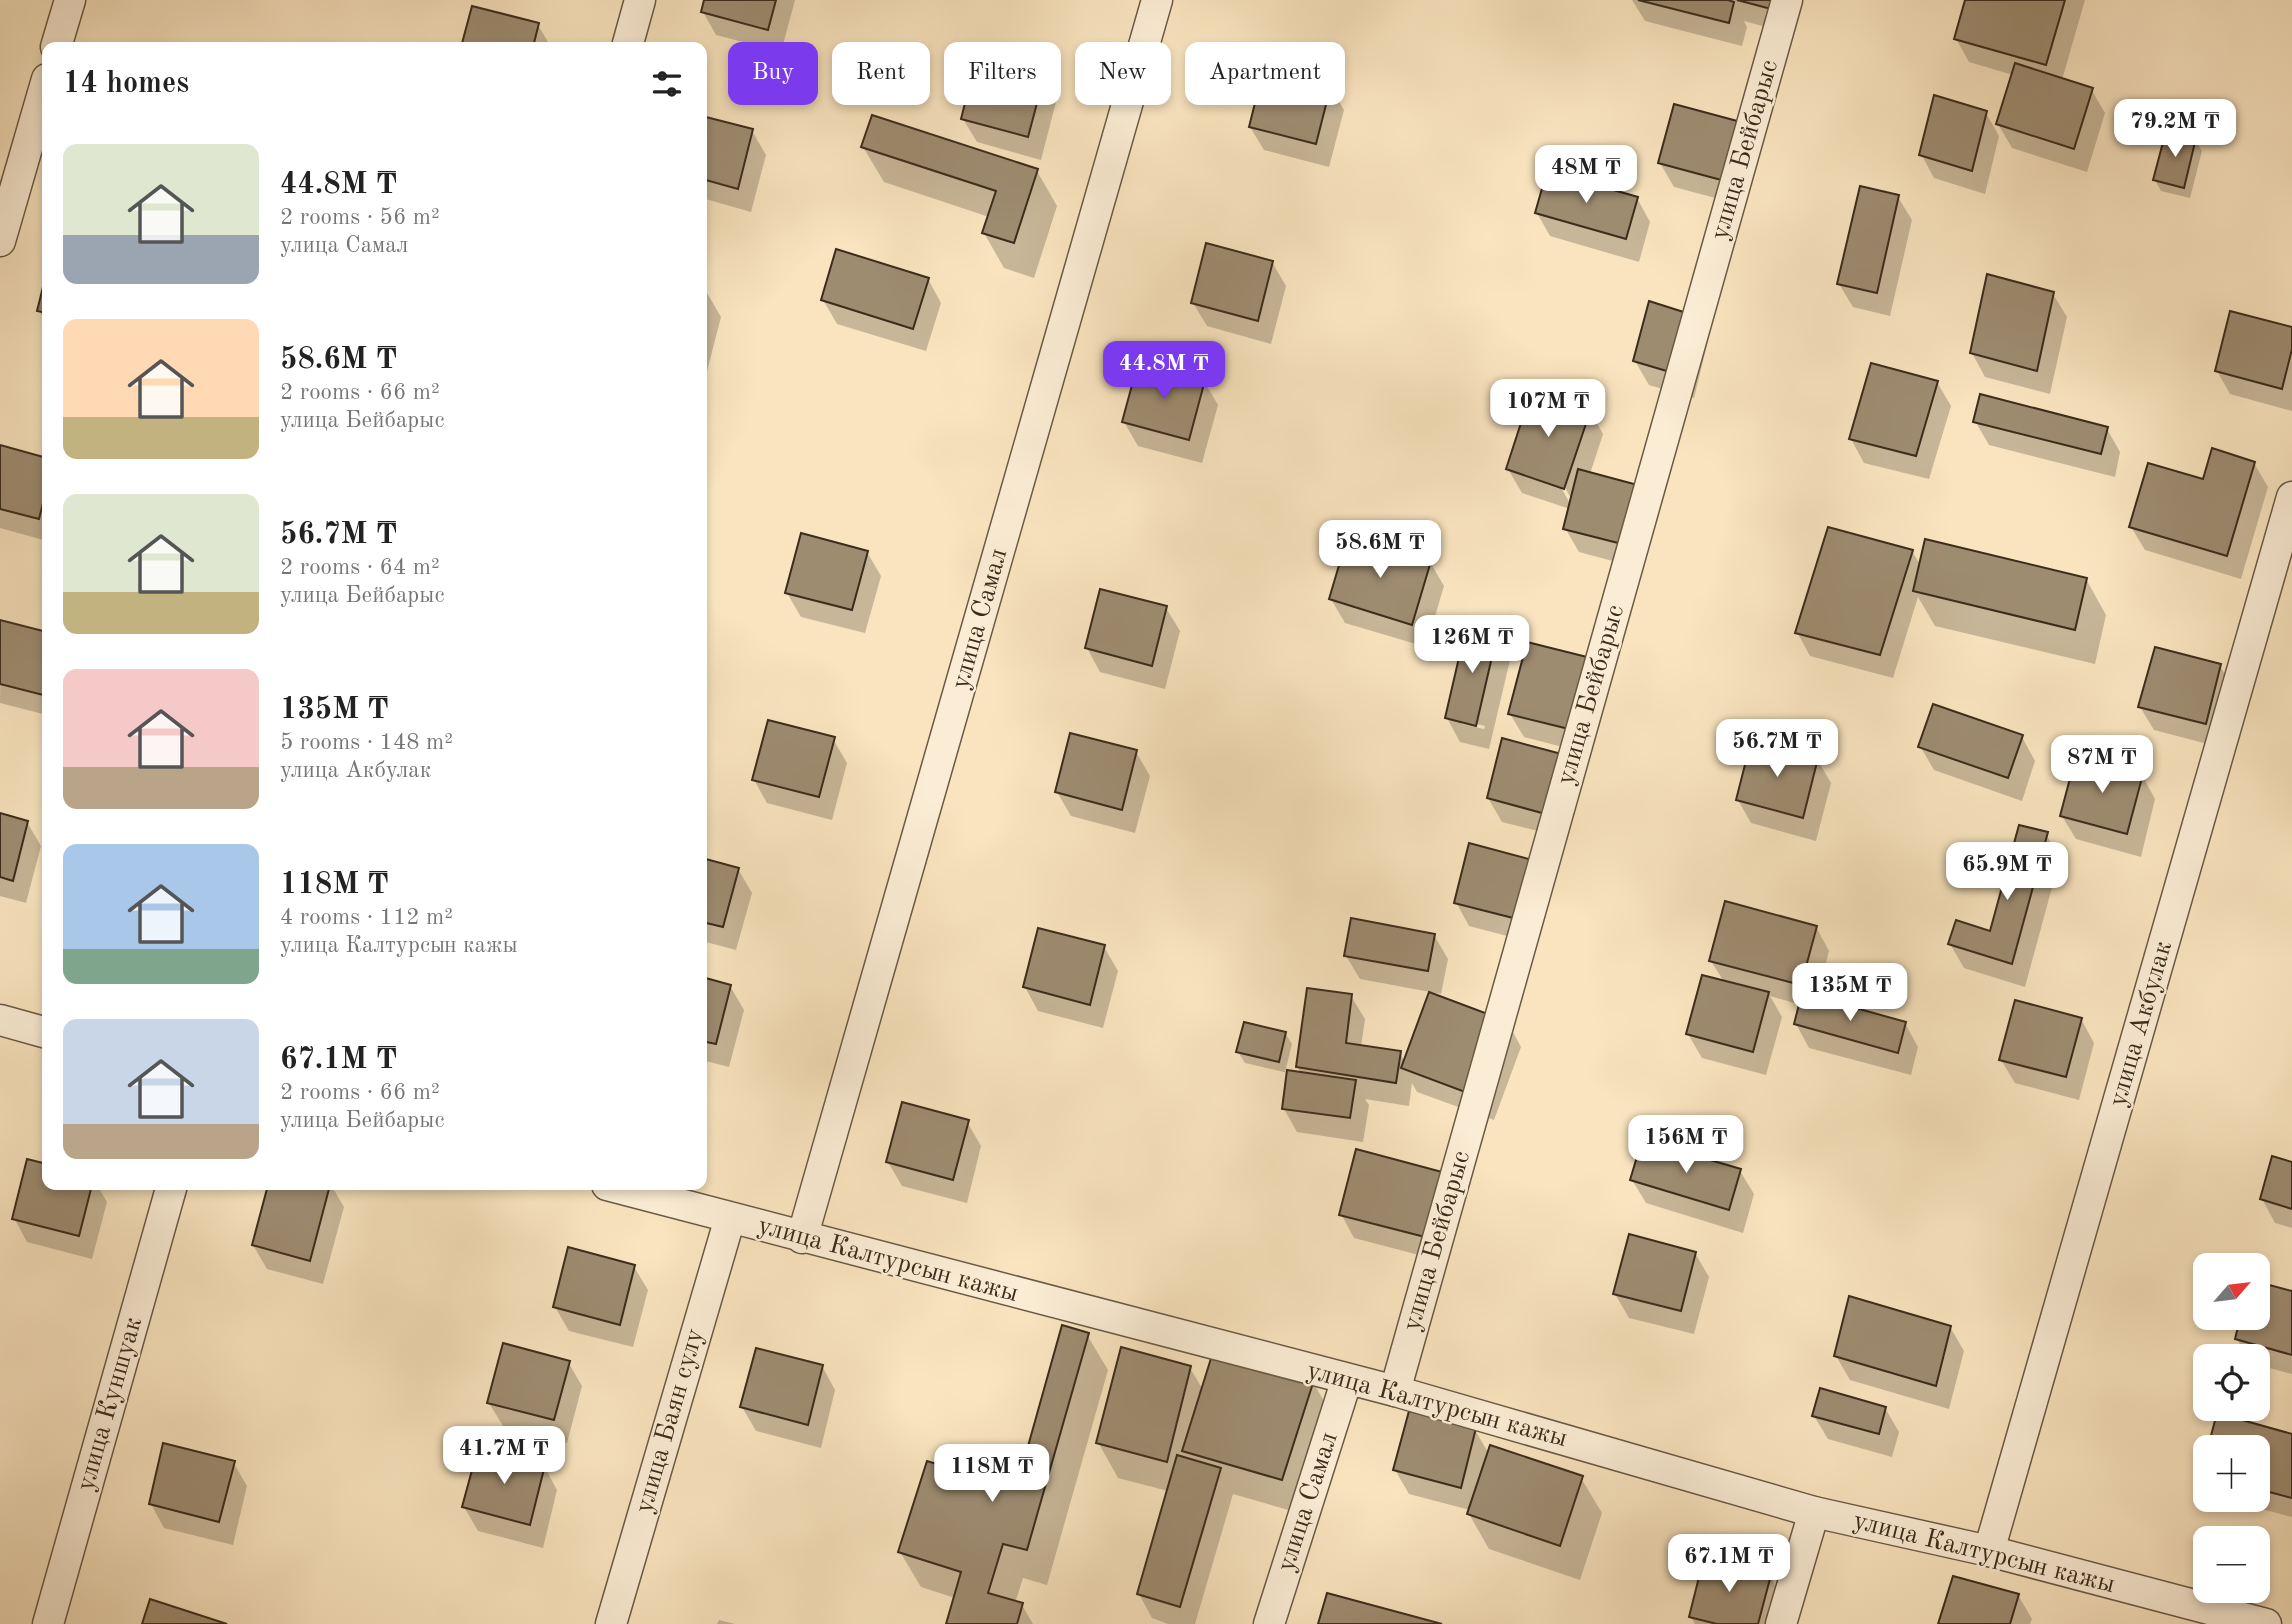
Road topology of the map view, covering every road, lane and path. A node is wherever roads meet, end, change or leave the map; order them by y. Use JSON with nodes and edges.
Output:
{"nodes":[{"id":1,"x":70,"y":0,"type":"edge"},
{"id":2,"x":639,"y":0,"type":"edge"},
{"id":3,"x":1157,"y":0,"type":"edge"},
{"id":4,"x":1787,"y":0,"type":"edge"},
{"id":5,"x":57,"y":42,"type":"edge"},
{"id":6,"x":627,"y":42,"type":"edge"},
{"id":7,"x":42,"y":96,"type":"edge"},
{"id":8,"x":0,"y":241,"type":"edge"},
{"id":9,"x":2292,"y":497,"type":"edge"},
{"id":10,"x":0,"y":1020,"type":"edge"},
{"id":11,"x":42,"y":1032,"type":"edge"},
{"id":12,"x":171,"y":1190,"type":"edge"},
{"id":13,"x":626,"y":1190,"type":"edge"},
{"id":14,"x":730,"y":1218,"type":"junction"},
{"id":15,"x":802,"y":1238,"type":"junction"},
{"id":16,"x":1347,"y":1379,"type":"junction"},
{"id":17,"x":1395,"y":1391,"type":"junction"},
{"id":18,"x":1814,"y":1512,"type":"junction"},
{"id":19,"x":1989,"y":1551,"type":"junction"},
{"id":20,"x":48,"y":1624,"type":"edge"},
{"id":21,"x":611,"y":1624,"type":"edge"},
{"id":22,"x":1269,"y":1624,"type":"edge"},
{"id":23,"x":1781,"y":1624,"type":"edge"},
{"id":24,"x":2266,"y":1624,"type":"edge"}],
"edges":[{"from":1,"to":5,"type":"street"},
{"from":2,"to":6,"type":"street"},
{"from":3,"to":15,"type":"street","name":"улица Самал"},
{"from":4,"to":17,"type":"street","name":"улица Бейбарыс"},
{"from":7,"to":8,"type":"street"},
{"from":9,"to":19,"type":"street","name":"улица Акбулак"},
{"from":10,"to":11,"type":"street"},
{"from":12,"to":20,"type":"street","name":"улица Куншуак"},
{"from":13,"to":14,"type":"street","name":"улица Калтурсын кажы"},
{"from":14,"to":15,"type":"street","name":"улица Калтурсын кажы"},
{"from":14,"to":21,"type":"street","name":"улица Баян сулу"},
{"from":15,"to":16,"type":"street","name":"улица Калтурсын кажы"},
{"from":16,"to":17,"type":"street","name":"улица Калтурсын кажы"},
{"from":16,"to":22,"type":"street","name":"улица Самал"},
{"from":17,"to":18,"type":"street","name":"улица Калтурсын кажы"},
{"from":18,"to":19,"type":"street","name":"улица Калтурсын кажы"},
{"from":18,"to":23,"type":"street"},
{"from":19,"to":24,"type":"street","name":"улица Калтурсын кажы"}]}
